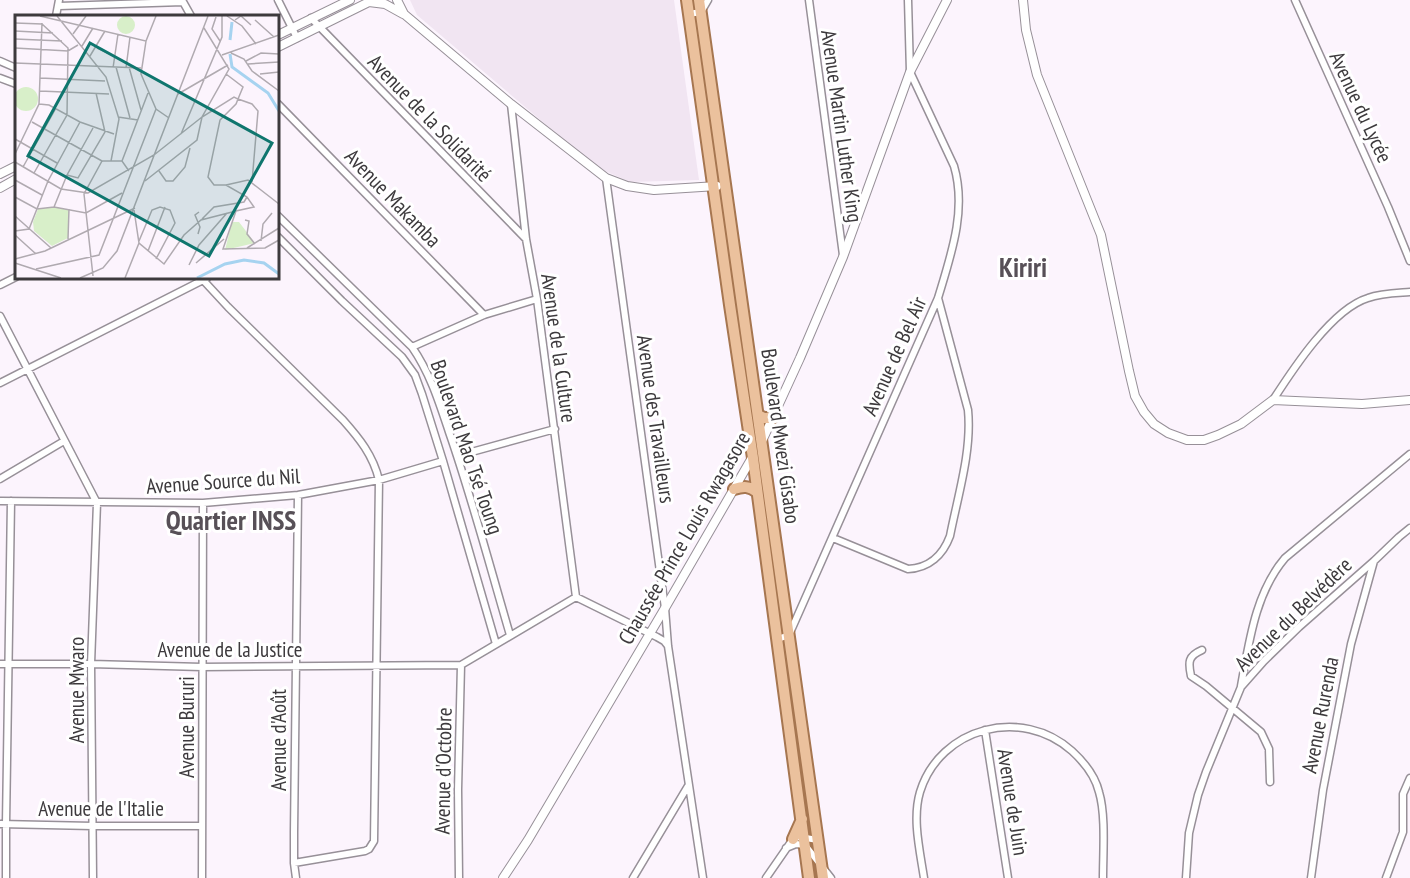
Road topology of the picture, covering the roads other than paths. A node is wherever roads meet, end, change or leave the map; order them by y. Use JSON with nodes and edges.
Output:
{"nodes":[{"id":1,"x":278,"y":0,"type":"edge"},
{"id":2,"x":350,"y":0,"type":"edge"},
{"id":3,"x":397,"y":0,"type":"edge"},
{"id":4,"x":687,"y":0,"type":"edge"},
{"id":5,"x":699,"y":0,"type":"edge"},
{"id":6,"x":708,"y":0,"type":"edge"},
{"id":7,"x":808,"y":0,"type":"edge"},
{"id":8,"x":908,"y":0,"type":"edge"},
{"id":9,"x":947,"y":0,"type":"edge"},
{"id":10,"x":1023,"y":0,"type":"edge"},
{"id":11,"x":1295,"y":0,"type":"edge"},
{"id":12,"x":182,"y":1,"type":"edge"},
{"id":13,"x":371,"y":1,"type":"edge"},
{"id":14,"x":59,"y":3,"type":"edge"},
{"id":15,"x":701,"y":12,"type":"junction"},
{"id":16,"x":404,"y":14,"type":"junction"},
{"id":17,"x":689,"y":14,"type":"junction"},
{"id":18,"x":190,"y":15,"type":"edge"},
{"id":19,"x":311,"y":18,"type":"junction"},
{"id":20,"x":318,"y":27,"type":"junction"},
{"id":21,"x":292,"y":28,"type":"junction"},
{"id":22,"x":279,"y":34,"type":"edge"},
{"id":23,"x":297,"y":38,"type":"junction"},
{"id":24,"x":279,"y":47,"type":"edge"},
{"id":25,"x":0,"y":62,"type":"edge"},
{"id":26,"x":15,"y":68,"type":"edge"},
{"id":27,"x":910,"y":72,"type":"junction"},
{"id":28,"x":0,"y":78,"type":"edge"},
{"id":29,"x":15,"y":84,"type":"edge"},
{"id":30,"x":512,"y":104,"type":"junction"},
{"id":31,"x":279,"y":105,"type":"edge"},
{"id":32,"x":15,"y":166,"type":"edge"},
{"id":33,"x":0,"y":174,"type":"edge"},
{"id":34,"x":606,"y":178,"type":"junction"},
{"id":35,"x":15,"y":180,"type":"edge"},
{"id":36,"x":725,"y":184,"type":"junction"},
{"id":37,"x":713,"y":186,"type":"junction"},
{"id":38,"x":0,"y":188,"type":"edge"},
{"id":39,"x":279,"y":217,"type":"edge"},
{"id":40,"x":526,"y":239,"type":"junction"},
{"id":41,"x":279,"y":240,"type":"edge"},
{"id":42,"x":843,"y":257,"type":"junction"},
{"id":43,"x":1410,"y":261,"type":"edge"},
{"id":44,"x":15,"y":278,"type":"edge"},
{"id":45,"x":205,"y":279,"type":"edge"},
{"id":46,"x":0,"y":285,"type":"edge"},
{"id":47,"x":1410,"y":292,"type":"edge"},
{"id":48,"x":938,"y":297,"type":"junction"},
{"id":49,"x":537,"y":299,"type":"junction"},
{"id":50,"x":735,"y":304,"type":"junction"},
{"id":51,"x":484,"y":315,"type":"junction"},
{"id":52,"x":0,"y":316,"type":"edge"},
{"id":53,"x":412,"y":347,"type":"junction"},
{"id":54,"x":27,"y":370,"type":"junction"},
{"id":55,"x":0,"y":383,"type":"edge"},
{"id":56,"x":1273,"y":400,"type":"junction"},
{"id":57,"x":1410,"y":400,"type":"edge"},
{"id":58,"x":758,"y":415,"type":"junction"},
{"id":59,"x":772,"y":418,"type":"junction"},
{"id":60,"x":555,"y":429,"type":"junction"},
{"id":61,"x":762,"y":440,"type":"junction"},
{"id":62,"x":64,"y":441,"type":"junction"},
{"id":63,"x":1410,"y":454,"type":"edge"},
{"id":64,"x":457,"y":456,"type":"junction"},
{"id":65,"x":753,"y":458,"type":"junction"},
{"id":66,"x":443,"y":461,"type":"junction"},
{"id":67,"x":0,"y":479,"type":"edge"},
{"id":68,"x":379,"y":480,"type":"junction"},
{"id":69,"x":734,"y":489,"type":"junction"},
{"id":70,"x":758,"y":492,"type":"junction"},
{"id":71,"x":298,"y":495,"type":"junction"},
{"id":72,"x":0,"y":501,"type":"edge"},
{"id":73,"x":11,"y":501,"type":"junction"},
{"id":74,"x":97,"y":503,"type":"junction"},
{"id":75,"x":203,"y":503,"type":"junction"},
{"id":76,"x":1410,"y":528,"type":"edge"},
{"id":77,"x":833,"y":538,"type":"junction"},
{"id":78,"x":1374,"y":561,"type":"junction"},
{"id":79,"x":576,"y":597,"type":"junction"},
{"id":80,"x":665,"y":608,"type":"junction"},
{"id":81,"x":650,"y":634,"type":"junction"},
{"id":82,"x":510,"y":635,"type":"junction"},
{"id":83,"x":789,"y":635,"type":"junction"},
{"id":84,"x":778,"y":639,"type":"junction"},
{"id":85,"x":496,"y":644,"type":"junction"},
{"id":86,"x":668,"y":646,"type":"junction"},
{"id":87,"x":1202,"y":650,"type":"dead end"},
{"id":88,"x":4,"y":664,"type":"edge"},
{"id":89,"x":91,"y":664,"type":"junction"},
{"id":90,"x":461,"y":665,"type":"junction"},
{"id":91,"x":202,"y":666,"type":"junction"},
{"id":92,"x":295,"y":666,"type":"junction"},
{"id":93,"x":376,"y":666,"type":"junction"},
{"id":94,"x":1241,"y":687,"type":"junction"},
{"id":95,"x":1231,"y":709,"type":"junction"},
{"id":96,"x":985,"y":730,"type":"junction"},
{"id":97,"x":1410,"y":778,"type":"edge"},
{"id":98,"x":1270,"y":782,"type":"dead end"},
{"id":99,"x":689,"y":786,"type":"junction"},
{"id":100,"x":3,"y":824,"type":"edge"},
{"id":101,"x":93,"y":826,"type":"junction"},
{"id":102,"x":202,"y":826,"type":"junction"},
{"id":103,"x":801,"y":840,"type":"junction"},
{"id":104,"x":818,"y":840,"type":"junction"},
{"id":105,"x":786,"y":848,"type":"junction"},
{"id":106,"x":294,"y":863,"type":"junction"},
{"id":107,"x":821,"y":865,"type":"junction"},
{"id":108,"x":6,"y":878,"type":"edge"},
{"id":109,"x":93,"y":878,"type":"edge"},
{"id":110,"x":202,"y":878,"type":"edge"},
{"id":111,"x":296,"y":878,"type":"edge"},
{"id":112,"x":459,"y":878,"type":"edge"},
{"id":113,"x":503,"y":878,"type":"edge"},
{"id":114,"x":633,"y":878,"type":"edge"},
{"id":115,"x":703,"y":878,"type":"edge"},
{"id":116,"x":766,"y":878,"type":"edge"},
{"id":117,"x":810,"y":878,"type":"edge"},
{"id":118,"x":823,"y":878,"type":"edge"},
{"id":119,"x":831,"y":878,"type":"edge"},
{"id":120,"x":924,"y":878,"type":"edge"},
{"id":121,"x":1008,"y":878,"type":"edge"},
{"id":122,"x":1103,"y":878,"type":"edge"},
{"id":123,"x":1186,"y":878,"type":"edge"},
{"id":124,"x":1311,"y":878,"type":"edge"},
{"id":125,"x":1386,"y":878,"type":"edge"}],
"edges":[{"from":1,"to":21,"type":"street"},
{"from":2,"to":19,"type":"street"},
{"from":3,"to":16,"type":"street"},
{"from":4,"to":17,"type":"main road","name":"Boulevard Mwezi Gisabo"},
{"from":5,"to":15,"type":"main road","name":"Boulevard Mwezi Gisabo"},
{"from":6,"to":15,"type":"street"},
{"from":7,"to":42,"type":"street","name":"Avenue Martin Luther King"},
{"from":8,"to":27,"type":"street"},
{"from":9,"to":27,"type":"street","name":"Chaussée Prince Louis Rwagasore"},
{"from":10,"to":56,"type":"street"},
{"from":11,"to":43,"type":"street","name":"Avenue du Lycée"},
{"from":12,"to":14,"type":"street"},
{"from":12,"to":18,"type":"street"},
{"from":13,"to":16,"type":"street"},
{"from":13,"to":20,"type":"street"},
{"from":15,"to":17,"type":"street"},
{"from":15,"to":36,"type":"main road","name":"Boulevard Mwezi Gisabo"},
{"from":16,"to":30,"type":"street"},
{"from":17,"to":37,"type":"main road","name":"Boulevard Mwezi Gisabo"},
{"from":19,"to":20,"type":"street","name":"Avenue de la Solidarité"},
{"from":19,"to":21,"type":"street"},
{"from":20,"to":23,"type":"street"},
{"from":20,"to":40,"type":"street","name":"Avenue de la Solidarité"},
{"from":21,"to":22,"type":"street"},
{"from":21,"to":23,"type":"street"},
{"from":23,"to":24,"type":"street"},
{"from":25,"to":26,"type":"street"},
{"from":27,"to":42,"type":"street","name":"Chaussée Prince Louis Rwagasore"},
{"from":27,"to":48,"type":"street","name":"Avenue de Bel Air"},
{"from":28,"to":29,"type":"street"},
{"from":30,"to":34,"type":"street"},
{"from":30,"to":40,"type":"street","name":"Avenue de la Culture"},
{"from":31,"to":51,"type":"street","name":"Avenue Makamba"},
{"from":32,"to":33,"type":"street"},
{"from":34,"to":37,"type":"street"},
{"from":34,"to":80,"type":"street","name":"Avenue des Travailleurs"},
{"from":35,"to":38,"type":"street"},
{"from":36,"to":37,"type":"street"},
{"from":36,"to":50,"type":"main road","name":"Boulevard Mwezi Gisabo"},
{"from":37,"to":50,"type":"main road","name":"Boulevard Mwezi Gisabo"},
{"from":39,"to":53,"type":"street","name":"Boulevard Mao Tsé Toung"},
{"from":40,"to":49,"type":"street","name":"Avenue de la Culture"},
{"from":41,"to":66,"type":"street","name":"Boulevard Mao Tsé Toung"},
{"from":42,"to":59,"type":"street","name":"Chaussée Prince Louis Rwagasore"},
{"from":44,"to":46,"type":"street"},
{"from":45,"to":54,"type":"street"},
{"from":45,"to":68,"type":"street"},
{"from":47,"to":56,"type":"street"},
{"from":48,"to":77,"type":"street","name":"Avenue de Bel Air"},
{"from":48,"to":77,"type":"street"},
{"from":49,"to":51,"type":"street"},
{"from":49,"to":60,"type":"street","name":"Avenue de la Culture"},
{"from":50,"to":58,"type":"main road","name":"Boulevard Mwezi Gisabo"},
{"from":50,"to":65,"type":"main road","name":"Boulevard Mwezi Gisabo"},
{"from":51,"to":53,"type":"street"},
{"from":52,"to":54,"type":"street"},
{"from":53,"to":64,"type":"street","name":"Boulevard Mao Tsé Toung"},
{"from":54,"to":55,"type":"street"},
{"from":54,"to":62,"type":"street"},
{"from":56,"to":57,"type":"street"},
{"from":58,"to":59,"type":"main road"},
{"from":58,"to":61,"type":"main road","name":"Boulevard Mwezi Gisabo"},
{"from":59,"to":61,"type":"street","name":"Chaussée Prince Louis Rwagasore"},
{"from":60,"to":64,"type":"street"},
{"from":60,"to":79,"type":"street","name":"Avenue de la Culture"},
{"from":61,"to":65,"type":"street","name":"Chaussée Prince Louis Rwagasore"},
{"from":61,"to":83,"type":"main road","name":"Boulevard Mwezi Gisabo"},
{"from":62,"to":67,"type":"street"},
{"from":62,"to":74,"type":"street"},
{"from":63,"to":94,"type":"street"},
{"from":64,"to":82,"type":"street","name":"Boulevard Mao Tsé Toung"},
{"from":65,"to":69,"type":"street","name":"Chaussée Prince Louis Rwagasore"},
{"from":65,"to":70,"type":"main road","name":"Boulevard Mwezi Gisabo"},
{"from":66,"to":68,"type":"street","name":"Avenue Source du Nil"},
{"from":66,"to":85,"type":"street","name":"Boulevard Mao Tsé Toung"},
{"from":68,"to":71,"type":"street","name":"Avenue Source du Nil"},
{"from":68,"to":93,"type":"street"},
{"from":69,"to":70,"type":"main road"},
{"from":69,"to":80,"type":"street","name":"Chaussée Prince Louis Rwagasore"},
{"from":70,"to":84,"type":"main road","name":"Boulevard Mwezi Gisabo"},
{"from":71,"to":75,"type":"street","name":"Avenue Source du Nil"},
{"from":71,"to":92,"type":"street","name":"Avenue d'Août"},
{"from":72,"to":73,"type":"street","name":"Avenue Source du Nil"},
{"from":73,"to":74,"type":"street","name":"Avenue Source du Nil"},
{"from":73,"to":88,"type":"street"},
{"from":74,"to":75,"type":"street","name":"Avenue Source du Nil"},
{"from":74,"to":89,"type":"street","name":"Avenue Mwaro"},
{"from":75,"to":91,"type":"street","name":"Avenue Bururi"},
{"from":76,"to":78,"type":"street","name":"Avenue du Belvédère"},
{"from":77,"to":83,"type":"street","name":"Avenue de Bel Air"},
{"from":78,"to":94,"type":"street","name":"Avenue du Belvédère"},
{"from":78,"to":124,"type":"street","name":"Avenue Rurenda"},
{"from":79,"to":81,"type":"street"},
{"from":79,"to":82,"type":"street"},
{"from":80,"to":81,"type":"street","name":"Chaussée Prince Louis Rwagasore"},
{"from":80,"to":86,"type":"street","name":"Avenue des Travailleurs"},
{"from":81,"to":86,"type":"street"},
{"from":81,"to":113,"type":"street","name":"Chaussée Prince Louis Rwagasore"},
{"from":82,"to":85,"type":"street"},
{"from":83,"to":84,"type":"street"},
{"from":83,"to":104,"type":"main road","name":"Boulevard Mwezi Gisabo"},
{"from":84,"to":103,"type":"main road","name":"Boulevard Mwezi Gisabo"},
{"from":85,"to":90,"type":"street"},
{"from":86,"to":99,"type":"street","name":"Avenue des Travailleurs"},
{"from":87,"to":95,"type":"street"},
{"from":88,"to":89,"type":"street","name":"Avenue de la Justice"},
{"from":88,"to":100,"type":"street"},
{"from":89,"to":91,"type":"street","name":"Avenue de la Justice"},
{"from":89,"to":101,"type":"street","name":"Avenue Mwaro"},
{"from":90,"to":93,"type":"street","name":"Avenue de la Justice"},
{"from":90,"to":112,"type":"street","name":"Avenue d'Octobre"},
{"from":91,"to":92,"type":"street","name":"Avenue de la Justice"},
{"from":91,"to":102,"type":"street","name":"Avenue Bururi"},
{"from":92,"to":93,"type":"street","name":"Avenue de la Justice"},
{"from":92,"to":106,"type":"street","name":"Avenue d'Août"},
{"from":93,"to":106,"type":"street"},
{"from":94,"to":95,"type":"street","name":"Avenue du Belvédère"},
{"from":95,"to":98,"type":"street"},
{"from":95,"to":123,"type":"street","name":"Avenue du Belvédère"},
{"from":96,"to":120,"type":"street"},
{"from":96,"to":121,"type":"street","name":"Avenue de Juin"},
{"from":96,"to":122,"type":"street"},
{"from":97,"to":125,"type":"street"},
{"from":99,"to":114,"type":"street"},
{"from":99,"to":115,"type":"street","name":"Avenue des Travailleurs"},
{"from":100,"to":101,"type":"street","name":"Avenue de l'Italie"},
{"from":100,"to":108,"type":"street"},
{"from":101,"to":102,"type":"street","name":"Avenue de l'Italie"},
{"from":101,"to":109,"type":"street","name":"Avenue Mwaro"},
{"from":102,"to":110,"type":"street","name":"Avenue Bururi"},
{"from":103,"to":104,"type":"street"},
{"from":103,"to":105,"type":"street"},
{"from":103,"to":105,"type":"street"},
{"from":103,"to":107,"type":"street"},
{"from":103,"to":117,"type":"main road","name":"Boulevard Mwezi Gisabo"},
{"from":104,"to":107,"type":"main road","name":"Boulevard Mwezi Gisabo"},
{"from":105,"to":116,"type":"street"},
{"from":106,"to":111,"type":"street","name":"Avenue d'Août"},
{"from":107,"to":118,"type":"main road","name":"Boulevard Mwezi Gisabo"},
{"from":107,"to":119,"type":"street"}]}
